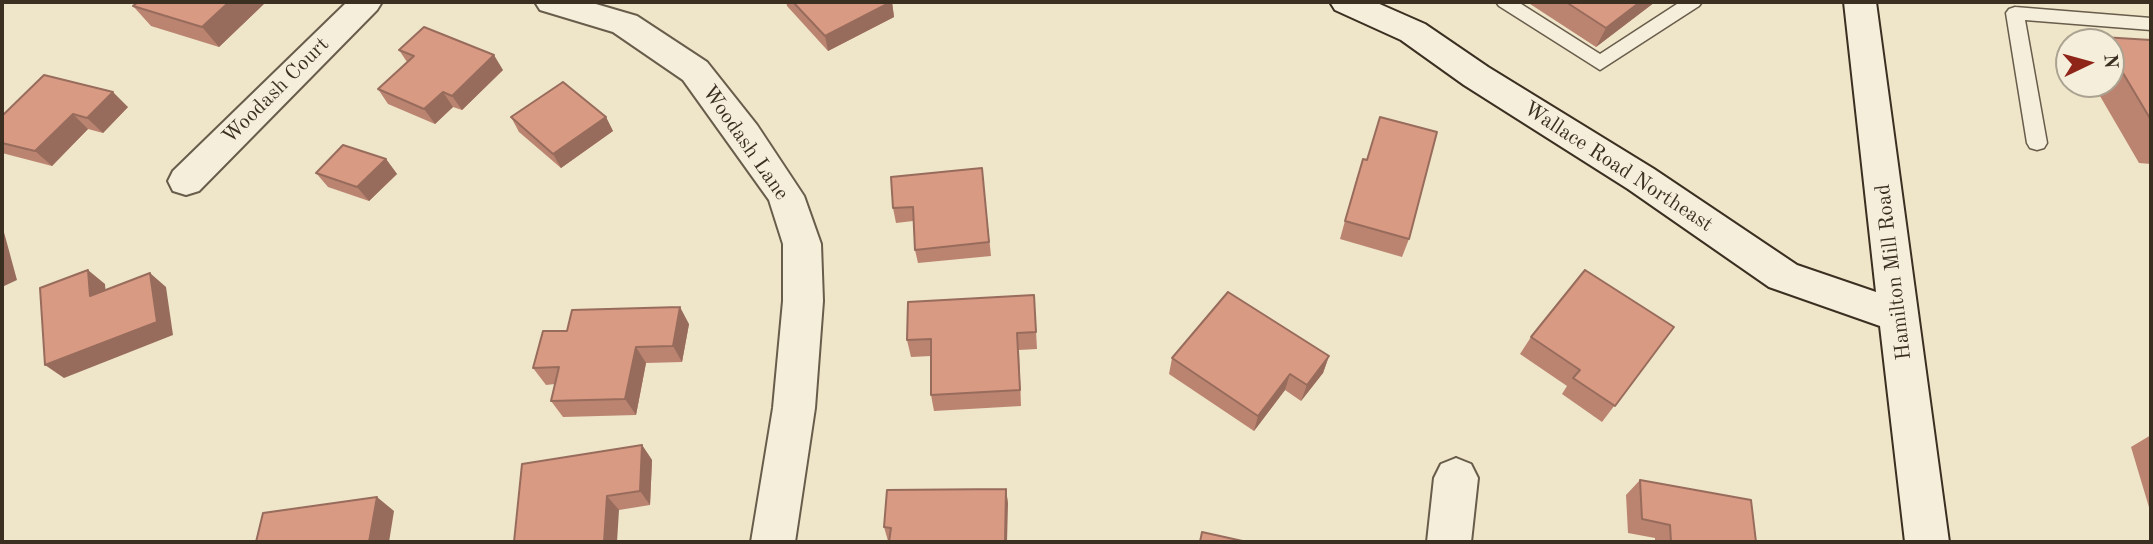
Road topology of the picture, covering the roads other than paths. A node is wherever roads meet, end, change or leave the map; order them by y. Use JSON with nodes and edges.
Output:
{"nodes":[{"id":1,"x":366,"y":2,"type":"edge"},
{"id":2,"x":551,"y":2,"type":"edge"},
{"id":3,"x":1346,"y":2,"type":"edge"},
{"id":4,"x":1505,"y":2,"type":"edge"},
{"id":5,"x":1693,"y":2,"type":"edge"},
{"id":6,"x":1860,"y":2,"type":"edge"},
{"id":7,"x":2014,"y":9,"type":"edge"},
{"id":8,"x":2151,"y":24,"type":"edge"},
{"id":9,"x":2038,"y":143,"type":"dead end"},
{"id":10,"x":186,"y":181,"type":"dead end"},
{"id":11,"x":1899,"y":315,"type":"junction"},
{"id":12,"x":1457,"y":478,"type":"dead end"},
{"id":13,"x":772,"y":542,"type":"edge"},
{"id":14,"x":1449,"y":542,"type":"edge"},
{"id":15,"x":1927,"y":542,"type":"edge"}],
"edges":[{"from":1,"to":10,"type":"street","name":"Woodash Court"},
{"from":2,"to":13,"type":"street","name":"Woodash Lane"},
{"from":3,"to":11,"type":"street","name":"Wallace Road Northeast"},
{"from":4,"to":5,"type":"lane"},
{"from":6,"to":11,"type":"street","name":"Hamilton Mill Road"},
{"from":7,"to":8,"type":"lane"},
{"from":7,"to":9,"type":"lane"},
{"from":11,"to":15,"type":"street","name":"Hamilton Mill Road"},
{"from":12,"to":14,"type":"street"}]}
